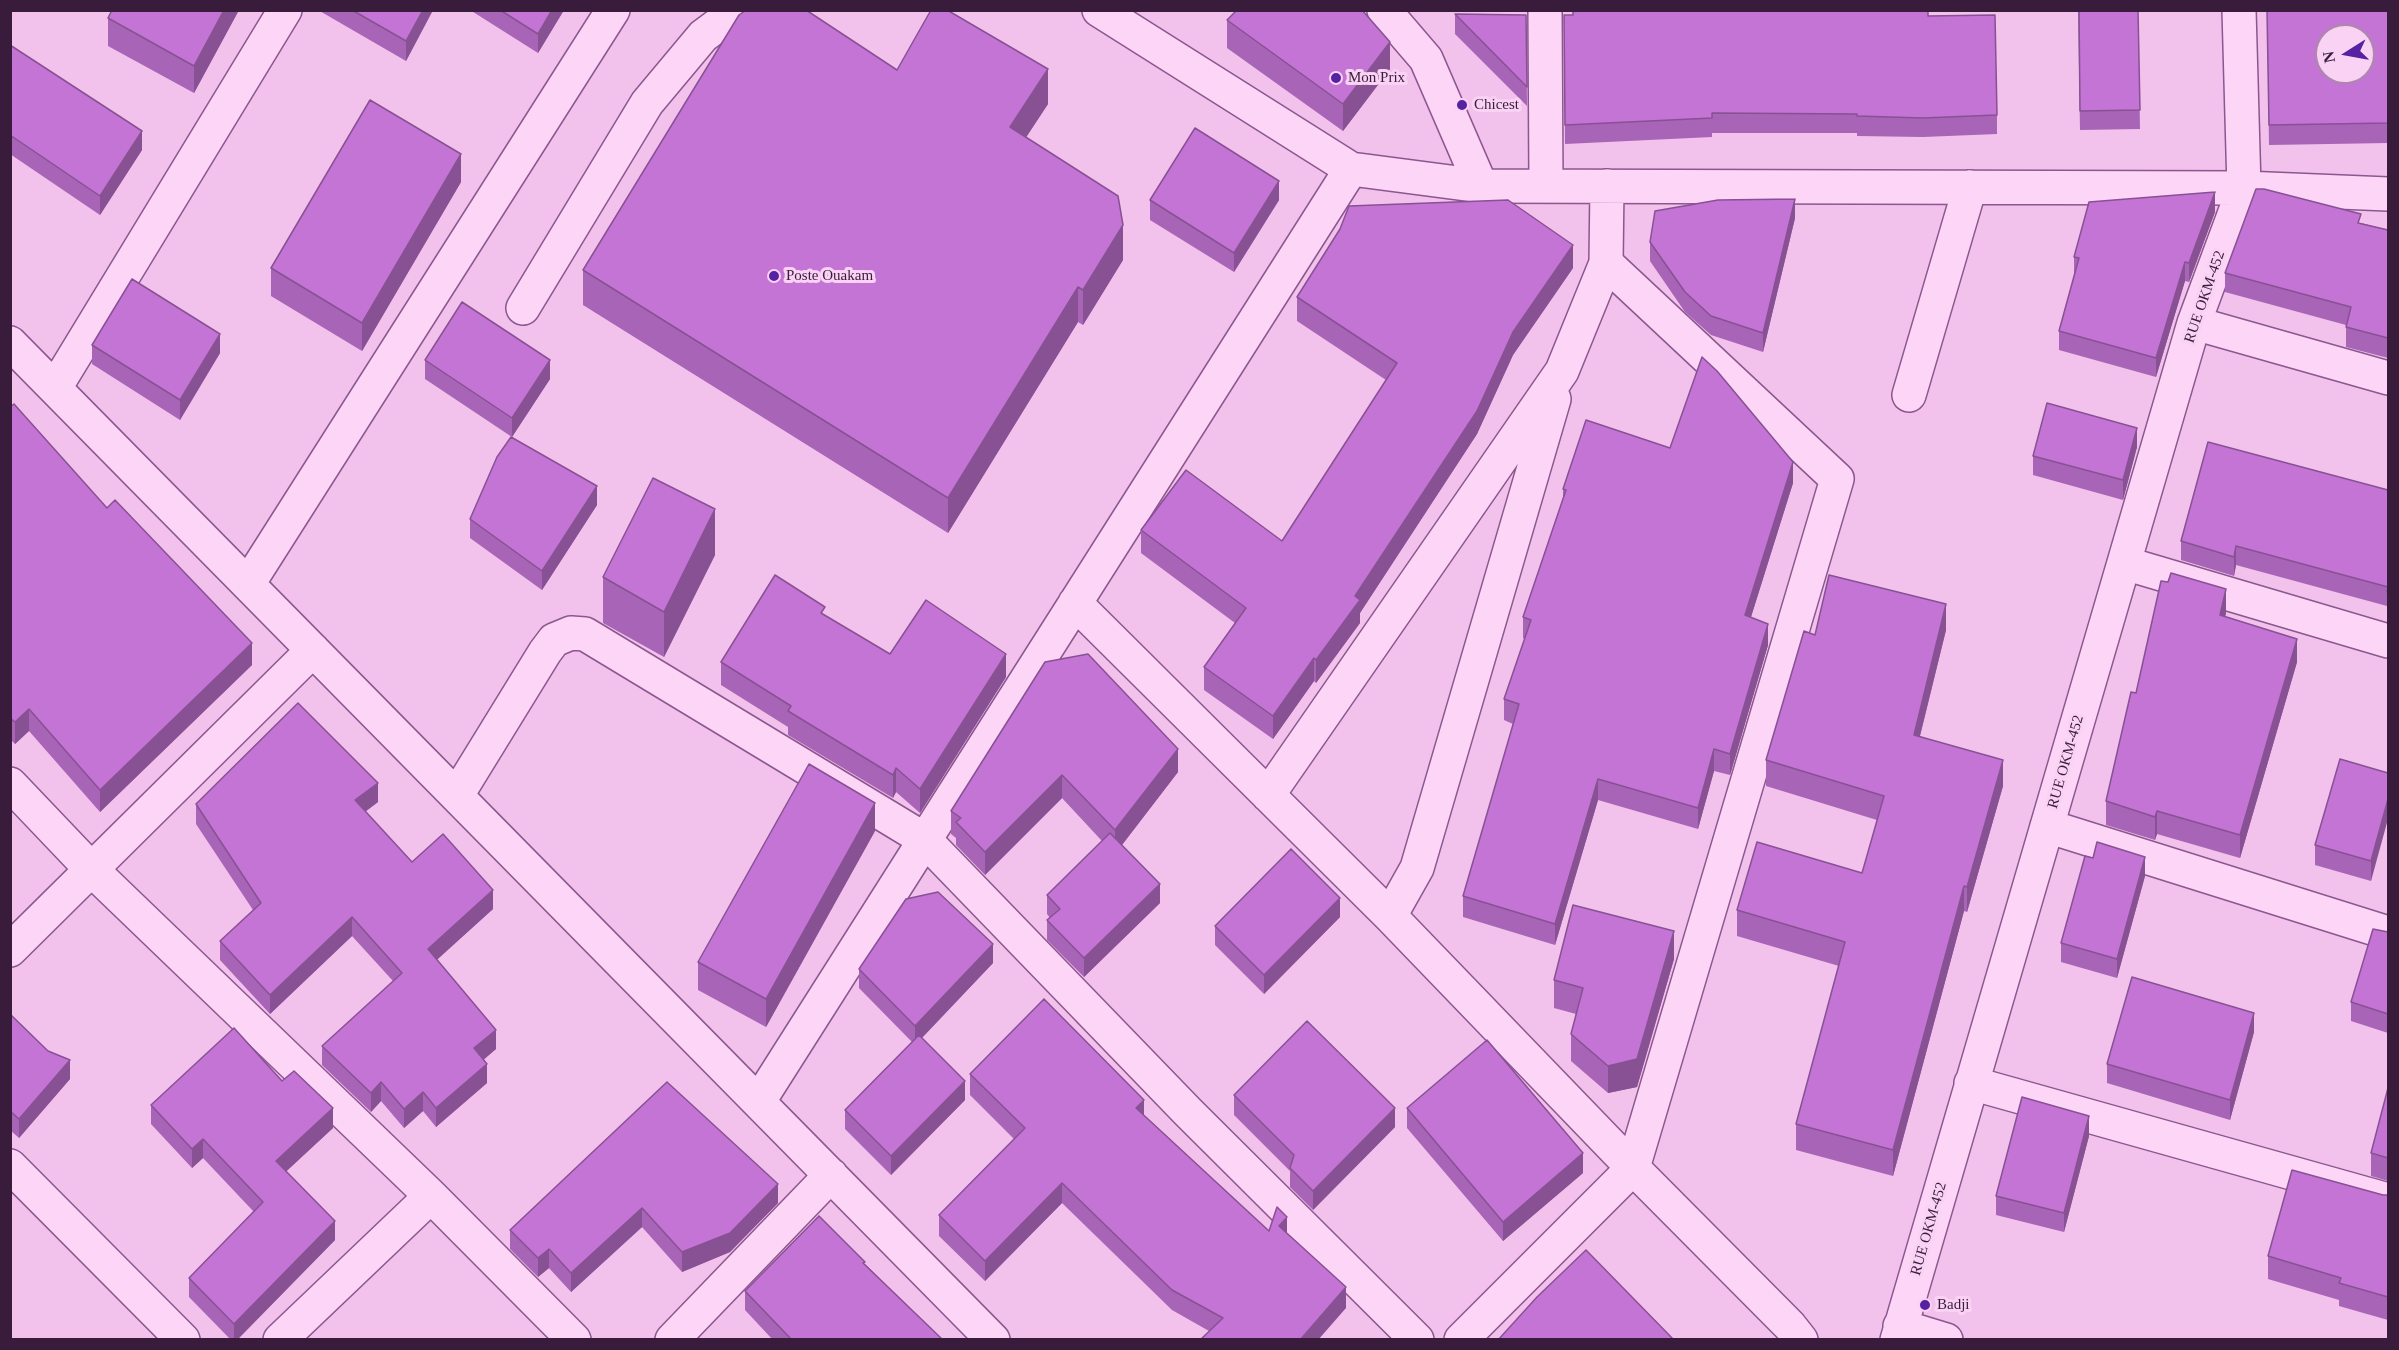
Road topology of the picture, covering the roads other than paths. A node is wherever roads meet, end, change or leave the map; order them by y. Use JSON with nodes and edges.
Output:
{"nodes":[{"id":1,"x":285,"y":10,"type":"edge"},
{"id":2,"x":613,"y":10,"type":"edge"},
{"id":3,"x":738,"y":10,"type":"edge"},
{"id":4,"x":1099,"y":10,"type":"edge"},
{"id":5,"x":1384,"y":10,"type":"edge"},
{"id":6,"x":1545,"y":10,"type":"edge"},
{"id":7,"x":2239,"y":10,"type":"edge"},
{"id":8,"x":1351,"y":169,"type":"junction"},
{"id":9,"x":1481,"y":186,"type":"junction"},
{"id":10,"x":1546,"y":186,"type":"junction"},
{"id":11,"x":1607,"y":186,"type":"junction"},
{"id":12,"x":1970,"y":187,"type":"junction"},
{"id":13,"x":2244,"y":188,"type":"junction"},
{"id":14,"x":2388,"y":194,"type":"edge"},
{"id":15,"x":1606,"y":263,"type":"junction"},
{"id":16,"x":524,"y":308,"type":"dead end"},
{"id":17,"x":2194,"y":323,"type":"junction"},
{"id":18,"x":10,"y":344,"type":"edge"},
{"id":19,"x":1562,"y":371,"type":"junction"},
{"id":20,"x":2388,"y":378,"type":"edge"},
{"id":21,"x":55,"y":388,"type":"junction"},
{"id":22,"x":1909,"y":395,"type":"dead end"},
{"id":23,"x":2124,"y":563,"type":"junction"},
{"id":24,"x":248,"y":584,"type":"junction"},
{"id":25,"x":1075,"y":603,"type":"junction"},
{"id":26,"x":2388,"y":641,"type":"edge"},
{"id":27,"x":313,"y":650,"type":"junction"},
{"id":28,"x":10,"y":784,"type":"edge"},
{"id":29,"x":457,"y":795,"type":"junction"},
{"id":30,"x":1268,"y":795,"type":"junction"},
{"id":31,"x":2047,"y":826,"type":"junction"},
{"id":32,"x":924,"y":839,"type":"junction"},
{"id":33,"x":91,"y":869,"type":"junction"},
{"id":34,"x":1390,"y":916,"type":"junction"},
{"id":35,"x":2388,"y":933,"type":"edge"},
{"id":36,"x":10,"y":950,"type":"edge"},
{"id":37,"x":1971,"y":1083,"type":"junction"},
{"id":38,"x":759,"y":1101,"type":"junction"},
{"id":39,"x":10,"y":1166,"type":"edge"},
{"id":40,"x":1633,"y":1168,"type":"junction"},
{"id":41,"x":831,"y":1175,"type":"junction"},
{"id":42,"x":431,"y":1196,"type":"junction"},
{"id":43,"x":2388,"y":1200,"type":"edge"},
{"id":44,"x":1899,"y":1333,"type":"edge"},
{"id":45,"x":183,"y":1340,"type":"edge"},
{"id":46,"x":280,"y":1340,"type":"edge"},
{"id":47,"x":574,"y":1340,"type":"edge"},
{"id":48,"x":672,"y":1340,"type":"edge"},
{"id":49,"x":993,"y":1340,"type":"edge"},
{"id":50,"x":1417,"y":1340,"type":"edge"},
{"id":51,"x":1461,"y":1340,"type":"edge"},
{"id":52,"x":1801,"y":1340,"type":"edge"},
{"id":53,"x":1946,"y":1340,"type":"edge"}],
"edges":[{"from":1,"to":21,"type":"street"},
{"from":2,"to":24,"type":"street"},
{"from":3,"to":16,"type":"street"},
{"from":4,"to":8,"type":"street"},
{"from":5,"to":9,"type":"street"},
{"from":6,"to":10,"type":"street"},
{"from":7,"to":13,"type":"street"},
{"from":8,"to":9,"type":"street"},
{"from":8,"to":25,"type":"street"},
{"from":9,"to":10,"type":"street"},
{"from":10,"to":11,"type":"street"},
{"from":11,"to":12,"type":"street"},
{"from":11,"to":15,"type":"street"},
{"from":12,"to":13,"type":"street"},
{"from":12,"to":22,"type":"street"},
{"from":13,"to":14,"type":"street"},
{"from":13,"to":17,"type":"street","name":"RUE OKM-452"},
{"from":15,"to":19,"type":"street"},
{"from":15,"to":40,"type":"street"},
{"from":17,"to":20,"type":"street"},
{"from":17,"to":23,"type":"street","name":"RUE OKM-452"},
{"from":18,"to":21,"type":"street"},
{"from":19,"to":30,"type":"street"},
{"from":19,"to":34,"type":"street"},
{"from":21,"to":24,"type":"street"},
{"from":23,"to":26,"type":"street"},
{"from":23,"to":31,"type":"street","name":"RUE OKM-452"},
{"from":24,"to":27,"type":"street"},
{"from":25,"to":30,"type":"street"},
{"from":25,"to":32,"type":"street"},
{"from":27,"to":29,"type":"street"},
{"from":27,"to":33,"type":"street"},
{"from":28,"to":33,"type":"street"},
{"from":29,"to":32,"type":"street"},
{"from":29,"to":38,"type":"street"},
{"from":30,"to":34,"type":"street"},
{"from":31,"to":35,"type":"street"},
{"from":31,"to":37,"type":"street","name":"RUE OKM-452"},
{"from":32,"to":38,"type":"street"},
{"from":32,"to":50,"type":"street"},
{"from":33,"to":36,"type":"street"},
{"from":33,"to":42,"type":"street"},
{"from":34,"to":40,"type":"street"},
{"from":37,"to":43,"type":"street"},
{"from":37,"to":44,"type":"street","name":"RUE OKM-452"},
{"from":38,"to":41,"type":"street"},
{"from":39,"to":45,"type":"street"},
{"from":40,"to":51,"type":"street"},
{"from":40,"to":52,"type":"street"},
{"from":41,"to":48,"type":"street"},
{"from":41,"to":49,"type":"street"},
{"from":42,"to":46,"type":"street"},
{"from":42,"to":47,"type":"street"},
{"from":44,"to":53,"type":"street"}]}
